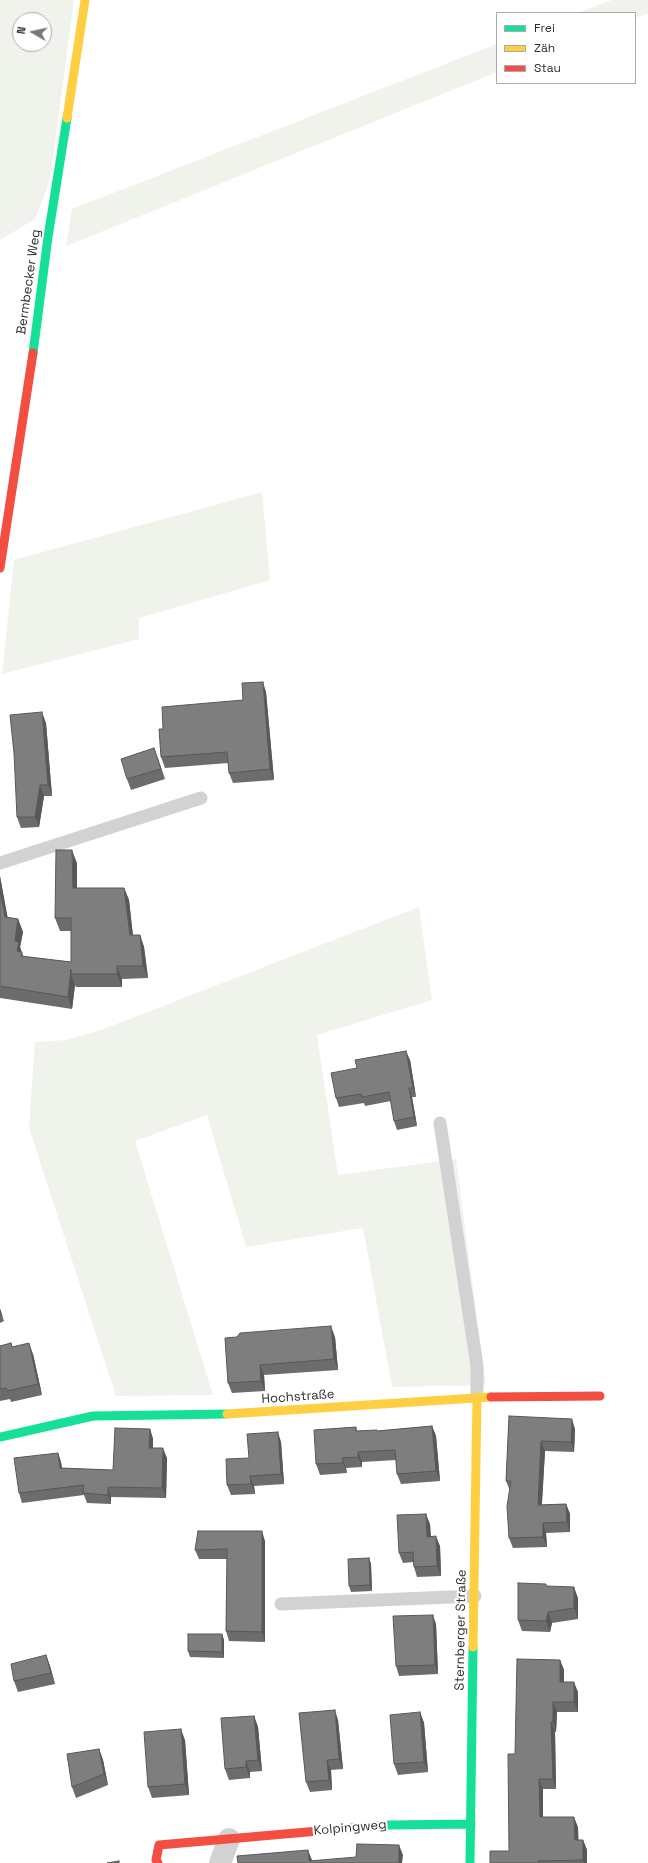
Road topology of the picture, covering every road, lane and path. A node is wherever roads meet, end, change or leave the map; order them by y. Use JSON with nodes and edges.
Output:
{"nodes":[{"id":1,"x":86,"y":0,"type":"edge"},
{"id":2,"x":0,"y":568,"type":"edge"},
{"id":3,"x":201,"y":798,"type":"dead end"},
{"id":4,"x":0,"y":863,"type":"edge"},
{"id":5,"x":440,"y":1123,"type":"dead end"},
{"id":6,"x":600,"y":1396,"type":"dead end"},
{"id":7,"x":478,"y":1397,"type":"junction"},
{"id":8,"x":0,"y":1437,"type":"edge"},
{"id":9,"x":475,"y":1596,"type":"junction"},
{"id":10,"x":281,"y":1604,"type":"dead end"},
{"id":11,"x":471,"y":1824,"type":"junction"},
{"id":12,"x":229,"y":1839,"type":"junction"},
{"id":13,"x":158,"y":1863,"type":"edge"},
{"id":14,"x":220,"y":1863,"type":"edge"},
{"id":15,"x":470,"y":1863,"type":"edge"}],
"edges":[{"from":1,"to":2,"type":"street","name":"Bermbecker Weg"},
{"from":3,"to":4,"type":"lane"},
{"from":5,"to":7,"type":"lane"},
{"from":6,"to":7,"type":"street","name":"Hochstraße"},
{"from":7,"to":8,"type":"street","name":"Hochstraße"},
{"from":7,"to":9,"type":"street","name":"Sternberger Straße"},
{"from":9,"to":10,"type":"lane"},
{"from":9,"to":11,"type":"street","name":"Sternberger Straße"},
{"from":11,"to":12,"type":"street","name":"Kolpingweg"},
{"from":11,"to":15,"type":"street","name":"Sternberger Straße"},
{"from":12,"to":13,"type":"street","name":"Kolpingweg"},
{"from":12,"to":14,"type":"street"}]}
